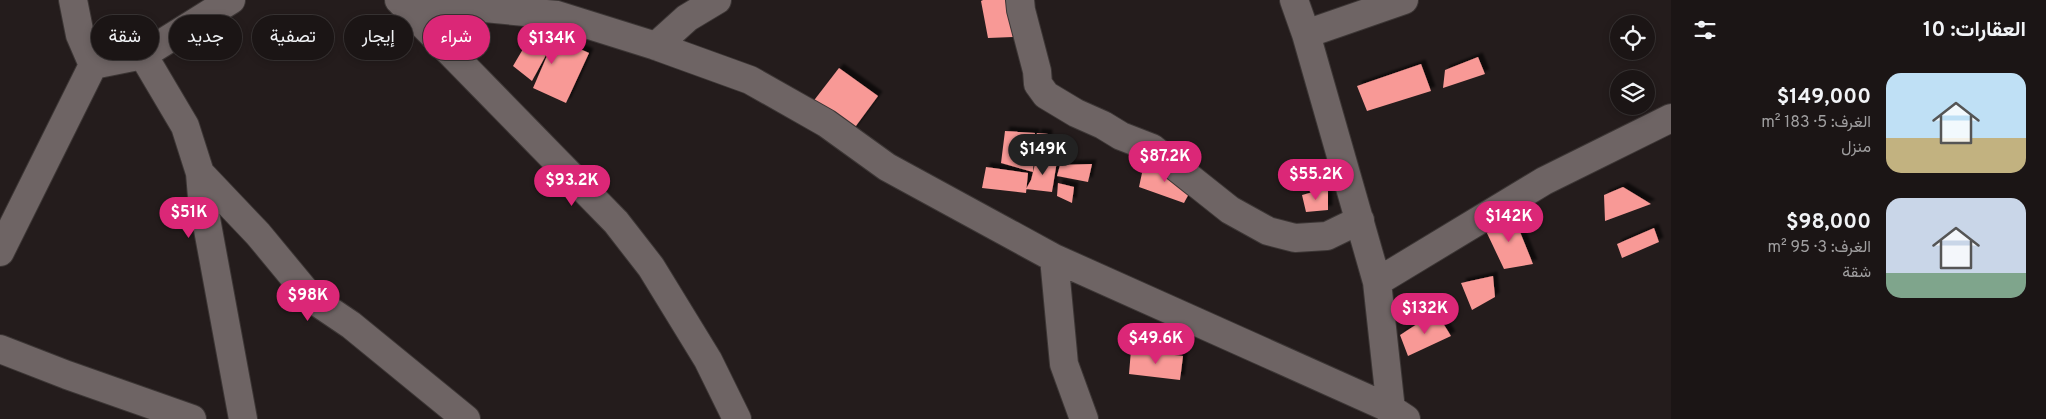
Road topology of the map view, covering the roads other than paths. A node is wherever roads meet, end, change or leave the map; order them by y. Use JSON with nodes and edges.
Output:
{"nodes":[{"id":1,"x":73,"y":0,"type":"edge"},
{"id":2,"x":231,"y":0,"type":"edge"},
{"id":3,"x":399,"y":0,"type":"edge"},
{"id":4,"x":717,"y":0,"type":"edge"},
{"id":5,"x":1020,"y":0,"type":"edge"},
{"id":6,"x":1294,"y":0,"type":"edge"},
{"id":7,"x":1404,"y":0,"type":"edge"},
{"id":8,"x":567,"y":9,"type":"edge"},
{"id":9,"x":1306,"y":34,"type":"junction"},
{"id":10,"x":159,"y":45,"type":"edge"},
{"id":11,"x":656,"y":46,"type":"junction"},
{"id":12,"x":118,"y":60,"type":"edge"},
{"id":13,"x":146,"y":60,"type":"edge"},
{"id":14,"x":93,"y":65,"type":"junction"},
{"id":15,"x":1671,"y":118,"type":"edge"},
{"id":16,"x":200,"y":173,"type":"junction"},
{"id":17,"x":1360,"y":220,"type":"junction"},
{"id":18,"x":0,"y":252,"type":"edge"},
{"id":19,"x":1054,"y":258,"type":"junction"},
{"id":20,"x":1377,"y":282,"type":"junction"},
{"id":21,"x":0,"y":349,"type":"edge"},
{"id":22,"x":1396,"y":416,"type":"edge"},
{"id":23,"x":192,"y":419,"type":"edge"},
{"id":24,"x":243,"y":419,"type":"edge"},
{"id":25,"x":466,"y":419,"type":"edge"},
{"id":26,"x":738,"y":419,"type":"edge"},
{"id":27,"x":1084,"y":419,"type":"edge"}],
"edges":[{"from":1,"to":14,"type":"street"},
{"from":2,"to":10,"type":"street"},
{"from":3,"to":8,"type":"street"},
{"from":3,"to":26,"type":"street"},
{"from":4,"to":11,"type":"street"},
{"from":5,"to":17,"type":"street"},
{"from":6,"to":9,"type":"street"},
{"from":7,"to":9,"type":"street"},
{"from":8,"to":11,"type":"street"},
{"from":9,"to":17,"type":"street"},
{"from":11,"to":19,"type":"street"},
{"from":12,"to":14,"type":"street"},
{"from":13,"to":16,"type":"street"},
{"from":14,"to":18,"type":"street"},
{"from":15,"to":20,"type":"street"},
{"from":16,"to":24,"type":"street"},
{"from":16,"to":25,"type":"street"},
{"from":17,"to":20,"type":"street"},
{"from":19,"to":22,"type":"street"},
{"from":19,"to":27,"type":"street"},
{"from":20,"to":22,"type":"street"},
{"from":21,"to":23,"type":"street"}]}
